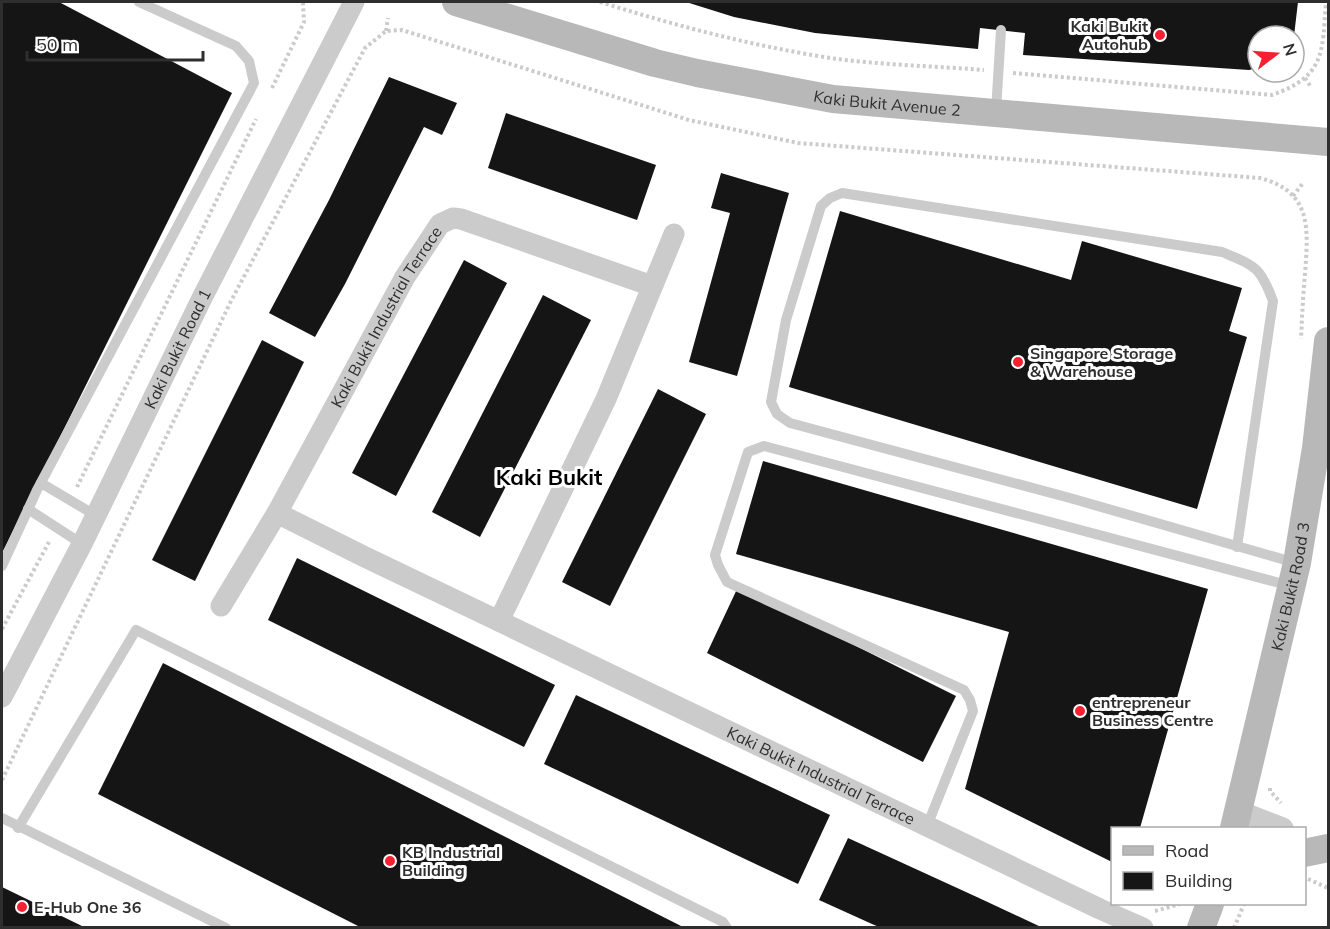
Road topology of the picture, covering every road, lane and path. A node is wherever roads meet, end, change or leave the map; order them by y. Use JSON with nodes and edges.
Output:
{"nodes":[{"id":1,"x":139,"y":2,"type":"edge"},
{"id":2,"x":304,"y":2,"type":"edge"},
{"id":3,"x":354,"y":2,"type":"edge"},
{"id":4,"x":456,"y":2,"type":"edge"},
{"id":5,"x":388,"y":18,"type":"dead end"},
{"id":6,"x":1001,"y":30,"type":"dead end"},
{"id":7,"x":386,"y":31,"type":"junction"},
{"id":8,"x":1306,"y":80,"type":"edge"},
{"id":9,"x":1311,"y":87,"type":"dead end"},
{"id":10,"x":268,"y":96,"type":"dead end"},
{"id":11,"x":995,"y":114,"type":"junction"},
{"id":12,"x":257,"y":117,"type":"dead end"},
{"id":13,"x":1329,"y":142,"type":"edge"},
{"id":14,"x":1303,"y":183,"type":"dead end"},
{"id":15,"x":674,"y":234,"type":"dead end"},
{"id":16,"x":652,"y":286,"type":"junction"},
{"id":17,"x":1328,"y":355,"type":"edge"},
{"id":18,"x":41,"y":483,"type":"junction"},
{"id":19,"x":71,"y":499,"type":"junction"},
{"id":20,"x":28,"y":509,"type":"junction"},
{"id":21,"x":277,"y":513,"type":"junction"},
{"id":22,"x":96,"y":515,"type":"junction"},
{"id":23,"x":56,"y":529,"type":"junction"},
{"id":24,"x":82,"y":544,"type":"junction"},
{"id":25,"x":1237,"y":547,"type":"junction"},
{"id":26,"x":2,"y":566,"type":"edge"},
{"id":27,"x":1294,"y":574,"type":"junction"},
{"id":28,"x":221,"y":606,"type":"dead end"},
{"id":29,"x":499,"y":621,"type":"junction"},
{"id":30,"x":2,"y":629,"type":"edge"},
{"id":31,"x":2,"y":697,"type":"edge"},
{"id":32,"x":2,"y":780,"type":"edge"},
{"id":33,"x":2,"y":818,"type":"edge"},
{"id":34,"x":1237,"y":820,"type":"edge"},
{"id":35,"x":927,"y":826,"type":"junction"},
{"id":36,"x":1277,"y":827,"type":"edge"},
{"id":37,"x":18,"y":828,"type":"junction"},
{"id":38,"x":1306,"y":837,"type":"edge"},
{"id":39,"x":1329,"y":847,"type":"edge"},
{"id":40,"x":1306,"y":853,"type":"edge"},
{"id":41,"x":1306,"y":879,"type":"edge"},
{"id":42,"x":1329,"y":888,"type":"edge"},
{"id":43,"x":1209,"y":905,"type":"edge"},
{"id":44,"x":1243,"y":905,"type":"edge"},
{"id":45,"x":226,"y":927,"type":"edge"},
{"id":46,"x":727,"y":927,"type":"edge"},
{"id":47,"x":1143,"y":927,"type":"edge"},
{"id":48,"x":1201,"y":927,"type":"edge"},
{"id":49,"x":1234,"y":927,"type":"edge"}],
"edges":[{"from":1,"to":18,"type":"lane"},
{"from":2,"to":10,"type":"path"},
{"from":3,"to":22,"type":"street","name":"Kaki Bukit Road 1"},
{"from":4,"to":11,"type":"street","name":"Kaki Bukit Avenue 2"},
{"from":5,"to":7,"type":"path"},
{"from":6,"to":11,"type":"lane"},
{"from":7,"to":14,"type":"path"},
{"from":7,"to":32,"type":"path"},
{"from":8,"to":9,"type":"path"},
{"from":11,"to":13,"type":"street","name":"Kaki Bukit Avenue 2"},
{"from":12,"to":19,"type":"path"},
{"from":15,"to":16,"type":"street"},
{"from":16,"to":21,"type":"street","name":"Kaki Bukit Industrial Terrace"},
{"from":16,"to":29,"type":"street"},
{"from":17,"to":27,"type":"street","name":"Kaki Bukit Road 3"},
{"from":18,"to":19,"type":"lane"},
{"from":18,"to":20,"type":"lane"},
{"from":19,"to":22,"type":"lane"},
{"from":20,"to":23,"type":"lane"},
{"from":20,"to":26,"type":"lane"},
{"from":21,"to":28,"type":"street","name":"Kaki Bukit Industrial Terrace"},
{"from":21,"to":29,"type":"street","name":"Kaki Bukit Industrial Terrace"},
{"from":22,"to":24,"type":"street","name":"Kaki Bukit Road 1"},
{"from":23,"to":24,"type":"lane"},
{"from":23,"to":30,"type":"path"},
{"from":24,"to":31,"type":"street","name":"Kaki Bukit Road 1"},
{"from":25,"to":25,"type":"lane"},
{"from":25,"to":27,"type":"lane"},
{"from":27,"to":34,"type":"street","name":"Kaki Bukit Road 3"},
{"from":27,"to":35,"type":"lane"},
{"from":29,"to":35,"type":"street","name":"Kaki Bukit Industrial Terrace"},
{"from":33,"to":37,"type":"lane"},
{"from":34,"to":36,"type":"street"},
{"from":35,"to":47,"type":"street","name":"Kaki Bukit Industrial Terrace"},
{"from":37,"to":45,"type":"lane"},
{"from":37,"to":46,"type":"lane"},
{"from":38,"to":39,"type":"street"},
{"from":39,"to":40,"type":"street"},
{"from":41,"to":42,"type":"path"},
{"from":43,"to":48,"type":"street"},
{"from":44,"to":49,"type":"path"}]}
